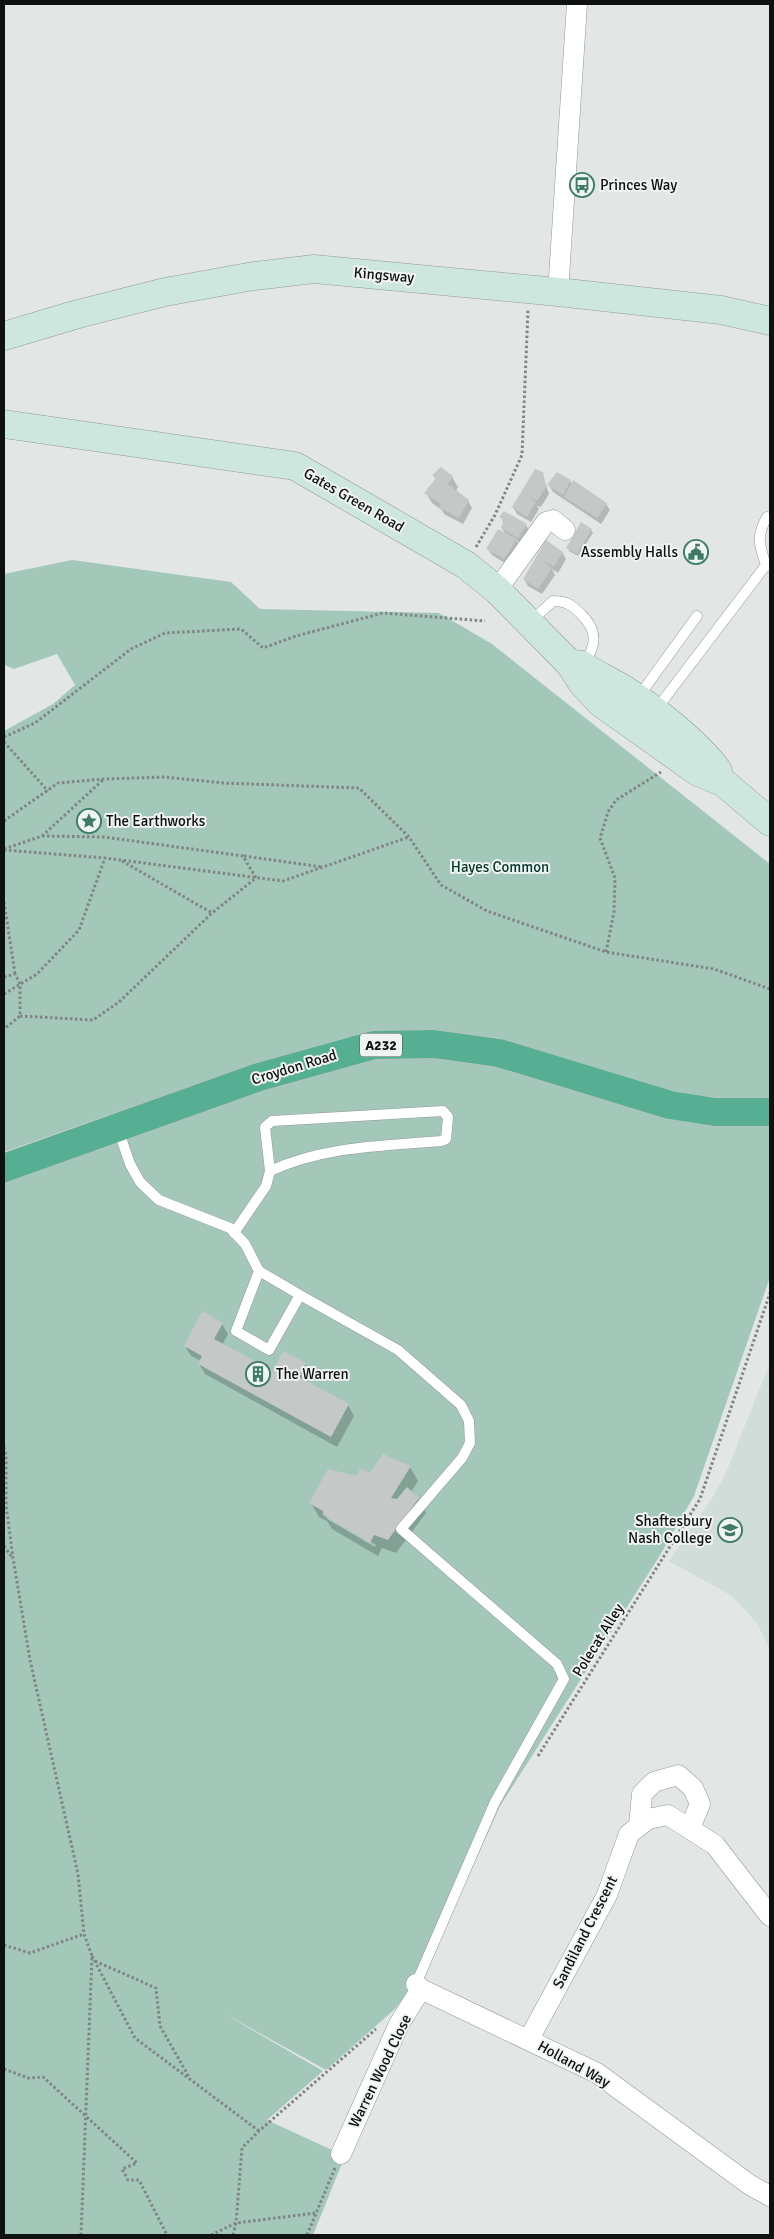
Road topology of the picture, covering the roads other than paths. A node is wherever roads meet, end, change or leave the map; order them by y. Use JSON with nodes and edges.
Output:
{"nodes":[{"id":1,"x":577,"y":4,"type":"edge"},
{"id":2,"x":558,"y":292,"type":"junction"},
{"id":3,"x":770,"y":321,"type":"edge"},
{"id":4,"x":4,"y":336,"type":"edge"},
{"id":5,"x":4,"y":424,"type":"edge"},
{"id":6,"x":767,"y":517,"type":"dead end"},
{"id":7,"x":565,"y":530,"type":"dead end"},
{"id":8,"x":768,"y":565,"type":"edge"},
{"id":9,"x":498,"y":590,"type":"junction"},
{"id":10,"x":697,"y":616,"type":"dead end"},
{"id":11,"x":530,"y":623,"type":"junction"},
{"id":12,"x":576,"y":664,"type":"junction"},
{"id":13,"x":646,"y":705,"type":"junction"},
{"id":14,"x":724,"y":783,"type":"junction"},
{"id":15,"x":770,"y":822,"type":"edge"},
{"id":16,"x":770,"y":1112,"type":"edge"},
{"id":17,"x":117,"y":1126,"type":"junction"},
{"id":18,"x":4,"y":1168,"type":"edge"},
{"id":19,"x":270,"y":1171,"type":"junction"},
{"id":20,"x":234,"y":1232,"type":"junction"},
{"id":21,"x":259,"y":1271,"type":"junction"},
{"id":22,"x":300,"y":1296,"type":"junction"},
{"id":23,"x":639,"y":1825,"type":"junction"},
{"id":24,"x":690,"y":1828,"type":"junction"},
{"id":25,"x":770,"y":1916,"type":"edge"},
{"id":26,"x":418,"y":1986,"type":"junction"},
{"id":27,"x":529,"y":2039,"type":"junction"},
{"id":28,"x":341,"y":2154,"type":"road end"},
{"id":29,"x":770,"y":2196,"type":"edge"}],
"edges":[{"from":1,"to":2,"type":"street"},
{"from":2,"to":3,"type":"street","name":"Kingsway"},
{"from":2,"to":4,"type":"street","name":"Kingsway"},
{"from":5,"to":9,"type":"street","name":"Gates Green Road"},
{"from":6,"to":8,"type":"lane"},
{"from":7,"to":9,"type":"street"},
{"from":8,"to":13,"type":"lane"},
{"from":9,"to":11,"type":"street","name":"Gates Green Road"},
{"from":10,"to":13,"type":"lane"},
{"from":11,"to":12,"type":"street","name":"Gates Green Road"},
{"from":11,"to":12,"type":"lane"},
{"from":12,"to":13,"type":"street","name":"Gates Green Road"},
{"from":12,"to":14,"type":"street","name":"Gates Green Road"},
{"from":13,"to":14,"type":"street","name":"Gates Green Road"},
{"from":14,"to":15,"type":"street","name":"Gates Green Road"},
{"from":16,"to":17,"type":"highway","name":"Croydon Road","number":"A232"},
{"from":17,"to":18,"type":"highway","name":"Croydon Road","number":"A232"},
{"from":17,"to":20,"type":"lane"},
{"from":19,"to":19,"type":"lane"},
{"from":19,"to":20,"type":"lane"},
{"from":20,"to":21,"type":"lane"},
{"from":21,"to":22,"type":"lane"},
{"from":21,"to":22,"type":"lane"},
{"from":22,"to":26,"type":"lane"},
{"from":23,"to":24,"type":"street"},
{"from":23,"to":24,"type":"street","name":"Sandiland Crescent"},
{"from":23,"to":27,"type":"street","name":"Sandiland Crescent"},
{"from":24,"to":25,"type":"street"},
{"from":26,"to":27,"type":"street","name":"Holland Way"},
{"from":26,"to":28,"type":"street","name":"Warren Wood Close"},
{"from":27,"to":29,"type":"street","name":"Holland Way"}]}
